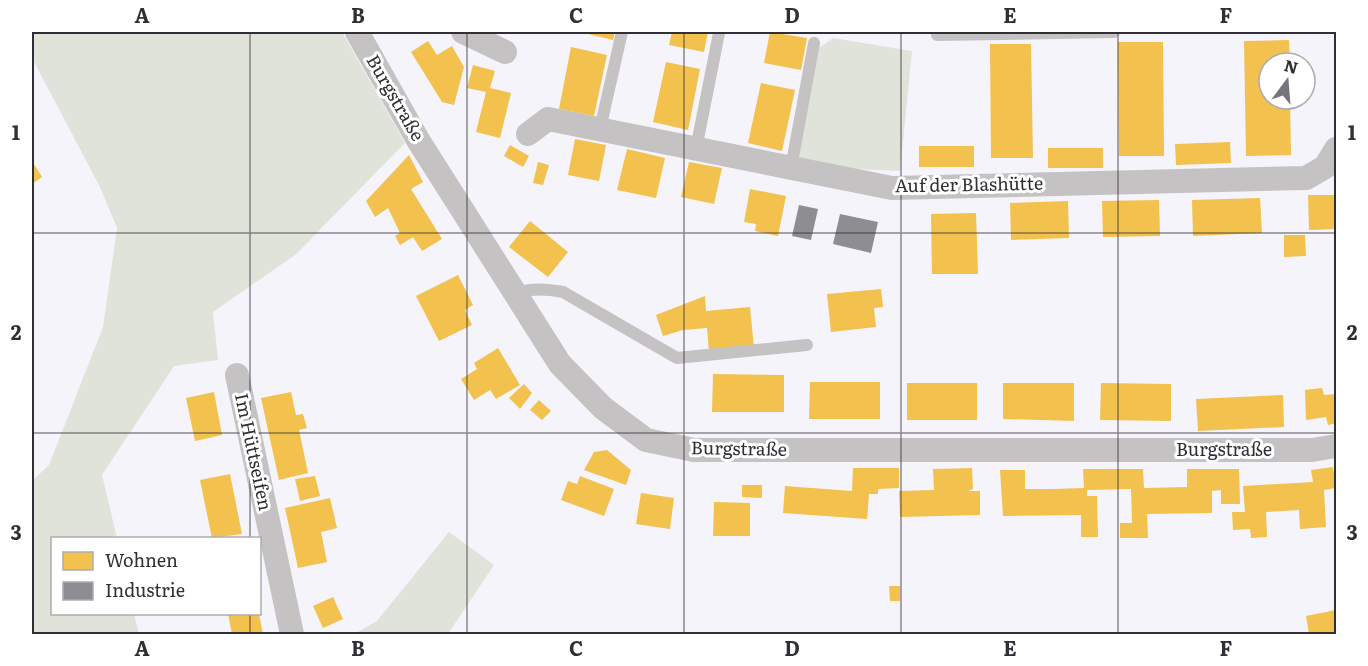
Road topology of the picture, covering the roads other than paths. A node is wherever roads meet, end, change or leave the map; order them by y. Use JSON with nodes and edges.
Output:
{"nodes":[{"id":1,"x":357,"y":32,"type":"edge"},
{"id":2,"x":463,"y":32,"type":"edge"},
{"id":3,"x":622,"y":32,"type":"edge"},
{"id":4,"x":1114,"y":32,"type":"edge"},
{"id":5,"x":719,"y":33,"type":"dead end"},
{"id":6,"x":937,"y":35,"type":"dead end"},
{"id":7,"x":814,"y":43,"type":"dead end"},
{"id":8,"x":505,"y":52,"type":"dead end"},
{"id":9,"x":600,"y":129,"type":"junction"},
{"id":10,"x":528,"y":134,"type":"dead end"},
{"id":11,"x":696,"y":149,"type":"junction"},
{"id":12,"x":1336,"y":149,"type":"edge"},
{"id":13,"x":791,"y":168,"type":"junction"},
{"id":14,"x":516,"y":293,"type":"junction"},
{"id":15,"x":807,"y":345,"type":"dead end"},
{"id":16,"x":237,"y":375,"type":"dead end"},
{"id":17,"x":1336,"y":446,"type":"edge"},
{"id":18,"x":292,"y":634,"type":"edge"}],
"edges":[{"from":1,"to":14,"type":"street","name":"Burgstraße"},
{"from":2,"to":8,"type":"street"},
{"from":3,"to":9,"type":"lane"},
{"from":4,"to":6,"type":"lane"},
{"from":5,"to":11,"type":"lane"},
{"from":7,"to":13,"type":"lane"},
{"from":9,"to":10,"type":"street","name":"Auf der Blashütte"},
{"from":9,"to":11,"type":"street","name":"Auf der Blashütte"},
{"from":11,"to":13,"type":"street","name":"Auf der Blashütte"},
{"from":12,"to":13,"type":"street","name":"Auf der Blashütte"},
{"from":14,"to":15,"type":"lane"},
{"from":14,"to":17,"type":"street","name":"Burgstraße"},
{"from":16,"to":18,"type":"street","name":"Im Hüttseifen"}]}
